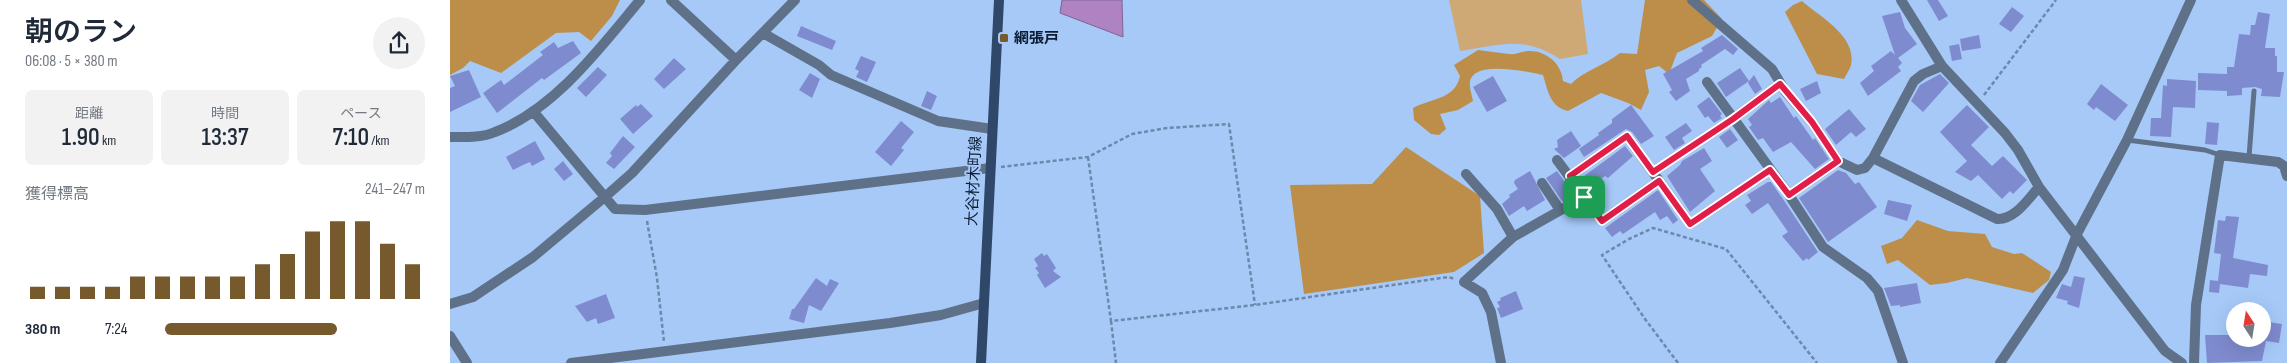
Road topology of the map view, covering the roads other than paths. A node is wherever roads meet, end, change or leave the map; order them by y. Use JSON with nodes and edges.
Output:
{"nodes":[{"id":1,"x":640,"y":0,"type":"edge"},
{"id":2,"x":671,"y":0,"type":"edge"},
{"id":3,"x":795,"y":0,"type":"edge"},
{"id":4,"x":999,"y":0,"type":"edge"},
{"id":5,"x":1692,"y":0,"type":"edge"},
{"id":6,"x":1901,"y":0,"type":"edge"},
{"id":7,"x":2191,"y":0,"type":"edge"},
{"id":8,"x":763,"y":33,"type":"junction"},
{"id":9,"x":736,"y":60,"type":"junction"},
{"id":10,"x":1942,"y":66,"type":"junction"},
{"id":11,"x":1707,"y":82,"type":"dead end"},
{"id":12,"x":1780,"y":84,"type":"junction"},
{"id":13,"x":2254,"y":91,"type":"dead end"},
{"id":14,"x":533,"y":111,"type":"junction"},
{"id":15,"x":1733,"y":119,"type":"junction"},
{"id":16,"x":992,"y":129,"type":"junction"},
{"id":17,"x":450,"y":138,"type":"edge"},
{"id":18,"x":2127,"y":140,"type":"junction"},
{"id":19,"x":2220,"y":155,"type":"junction"},
{"id":20,"x":2249,"y":157,"type":"junction"},
{"id":21,"x":1872,"y":158,"type":"junction"},
{"id":22,"x":1558,"y":160,"type":"dead end"},
{"id":23,"x":1838,"y":161,"type":"junction"},
{"id":24,"x":990,"y":168,"type":"junction"},
{"id":25,"x":1770,"y":170,"type":"junction"},
{"id":26,"x":1653,"y":172,"type":"junction"},
{"id":27,"x":1466,"y":174,"type":"dead end"},
{"id":28,"x":1570,"y":176,"type":"junction"},
{"id":29,"x":2287,"y":176,"type":"edge"},
{"id":30,"x":1659,"y":181,"type":"junction"},
{"id":31,"x":1542,"y":182,"type":"dead end"},
{"id":32,"x":2039,"y":187,"type":"junction"},
{"id":33,"x":1789,"y":195,"type":"junction"},
{"id":34,"x":606,"y":196,"type":"junction"},
{"id":35,"x":1584,"y":197,"type":"junction"},
{"id":36,"x":1560,"y":210,"type":"junction"},
{"id":37,"x":2077,"y":234,"type":"junction"},
{"id":38,"x":1513,"y":237,"type":"junction"},
{"id":39,"x":984,"y":303,"type":"junction"},
{"id":40,"x":450,"y":304,"type":"edge"},
{"id":41,"x":450,"y":336,"type":"edge"},
{"id":42,"x":467,"y":363,"type":"edge"},
{"id":43,"x":571,"y":363,"type":"edge"},
{"id":44,"x":981,"y":363,"type":"edge"},
{"id":45,"x":1501,"y":363,"type":"edge"},
{"id":46,"x":1903,"y":363,"type":"edge"},
{"id":47,"x":2000,"y":363,"type":"edge"},
{"id":48,"x":2182,"y":363,"type":"edge"},
{"id":49,"x":2194,"y":363,"type":"edge"}],
"edges":[{"from":1,"to":14,"type":"street"},
{"from":2,"to":9,"type":"street"},
{"from":3,"to":8,"type":"street"},
{"from":4,"to":16,"type":"main road","name":"大谷材木町線"},
{"from":5,"to":12,"type":"street"},
{"from":6,"to":10,"type":"street"},
{"from":7,"to":18,"type":"street"},
{"from":8,"to":9,"type":"street"},
{"from":8,"to":16,"type":"street"},
{"from":9,"to":34,"type":"street"},
{"from":10,"to":21,"type":"street"},
{"from":10,"to":32,"type":"street"},
{"from":11,"to":15,"type":"street"},
{"from":12,"to":15,"type":"street"},
{"from":12,"to":23,"type":"street"},
{"from":13,"to":20,"type":"lane"},
{"from":14,"to":17,"type":"street"},
{"from":14,"to":34,"type":"street"},
{"from":15,"to":25,"type":"street"},
{"from":15,"to":26,"type":"street"},
{"from":16,"to":24,"type":"main road","name":"大谷材木町線"},
{"from":18,"to":19,"type":"lane"},
{"from":18,"to":37,"type":"street"},
{"from":19,"to":20,"type":"street"},
{"from":19,"to":49,"type":"street"},
{"from":20,"to":29,"type":"street"},
{"from":21,"to":23,"type":"street"},
{"from":21,"to":32,"type":"street"},
{"from":22,"to":28,"type":"street"},
{"from":23,"to":33,"type":"street"},
{"from":24,"to":34,"type":"street"},
{"from":24,"to":39,"type":"main road","name":"大谷材木町線"},
{"from":25,"to":30,"type":"street"},
{"from":25,"to":33,"type":"street"},
{"from":26,"to":28,"type":"street"},
{"from":26,"to":30,"type":"street"},
{"from":27,"to":38,"type":"street"},
{"from":28,"to":35,"type":"street"},
{"from":30,"to":35,"type":"street"},
{"from":31,"to":36,"type":"street"},
{"from":32,"to":37,"type":"street"},
{"from":33,"to":46,"type":"street"},
{"from":34,"to":40,"type":"street"},
{"from":35,"to":36,"type":"street"},
{"from":36,"to":38,"type":"street"},
{"from":37,"to":47,"type":"street"},
{"from":37,"to":48,"type":"street"},
{"from":38,"to":45,"type":"street"},
{"from":39,"to":43,"type":"street"},
{"from":39,"to":44,"type":"main road","name":"大谷材木町線"},
{"from":41,"to":42,"type":"street"}]}
